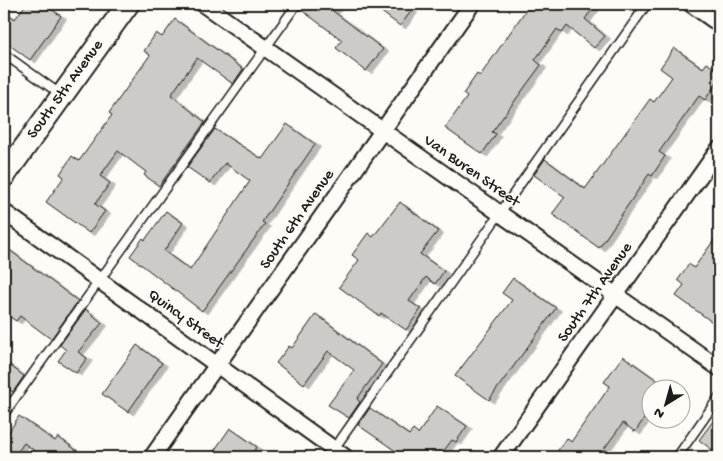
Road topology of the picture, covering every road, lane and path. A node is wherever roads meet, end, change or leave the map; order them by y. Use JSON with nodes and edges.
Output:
{"nodes":[{"id":1,"x":128,"y":4,"type":"edge"},
{"id":2,"x":203,"y":4,"type":"edge"},
{"id":3,"x":296,"y":4,"type":"edge"},
{"id":4,"x":472,"y":4,"type":"edge"},
{"id":5,"x":647,"y":4,"type":"edge"},
{"id":6,"x":691,"y":4,"type":"edge"},
{"id":7,"x":719,"y":24,"type":"edge"},
{"id":8,"x":265,"y":48,"type":"junction"},
{"id":9,"x":4,"y":54,"type":"edge"},
{"id":10,"x":62,"y":95,"type":"junction"},
{"id":11,"x":382,"y":130,"type":"junction"},
{"id":12,"x":719,"y":149,"type":"edge"},
{"id":13,"x":4,"y":176,"type":"edge"},
{"id":14,"x":4,"y":212,"type":"edge"},
{"id":15,"x":499,"y":213,"type":"junction"},
{"id":16,"x":99,"y":280,"type":"junction"},
{"id":17,"x":616,"y":295,"type":"junction"},
{"id":18,"x":217,"y":365,"type":"junction"},
{"id":19,"x":719,"y":368,"type":"edge"},
{"id":20,"x":719,"y":397,"type":"edge"},
{"id":21,"x":4,"y":414,"type":"edge"},
{"id":22,"x":340,"y":453,"type":"edge"},
{"id":23,"x":152,"y":457,"type":"edge"},
{"id":24,"x":501,"y":457,"type":"edge"},
{"id":25,"x":676,"y":457,"type":"edge"}],
"edges":[{"from":1,"to":10,"type":"street","name":"South 5th Avenue"},
{"from":2,"to":8,"type":"street","name":"Van Buren Street"},
{"from":3,"to":8,"type":"lane"},
{"from":4,"to":11,"type":"street","name":"South 6th Avenue"},
{"from":5,"to":15,"type":"lane"},
{"from":6,"to":7,"type":"street"},
{"from":8,"to":11,"type":"street","name":"Van Buren Street"},
{"from":8,"to":16,"type":"lane"},
{"from":9,"to":10,"type":"lane"},
{"from":10,"to":13,"type":"street","name":"South 5th Avenue"},
{"from":11,"to":15,"type":"street","name":"Van Buren Street"},
{"from":11,"to":18,"type":"street","name":"South 6th Avenue"},
{"from":12,"to":17,"type":"street","name":"South 7th Avenue"},
{"from":14,"to":16,"type":"street","name":"Quincy Street"},
{"from":15,"to":17,"type":"street","name":"Van Buren Street"},
{"from":15,"to":22,"type":"lane"},
{"from":16,"to":18,"type":"street","name":"Quincy Street"},
{"from":16,"to":21,"type":"lane"},
{"from":17,"to":19,"type":"street","name":"Van Buren Street"},
{"from":17,"to":24,"type":"street","name":"South 7th Avenue"},
{"from":18,"to":22,"type":"street","name":"Quincy Street"},
{"from":18,"to":23,"type":"street","name":"South 6th Avenue"},
{"from":20,"to":25,"type":"lane"}]}
